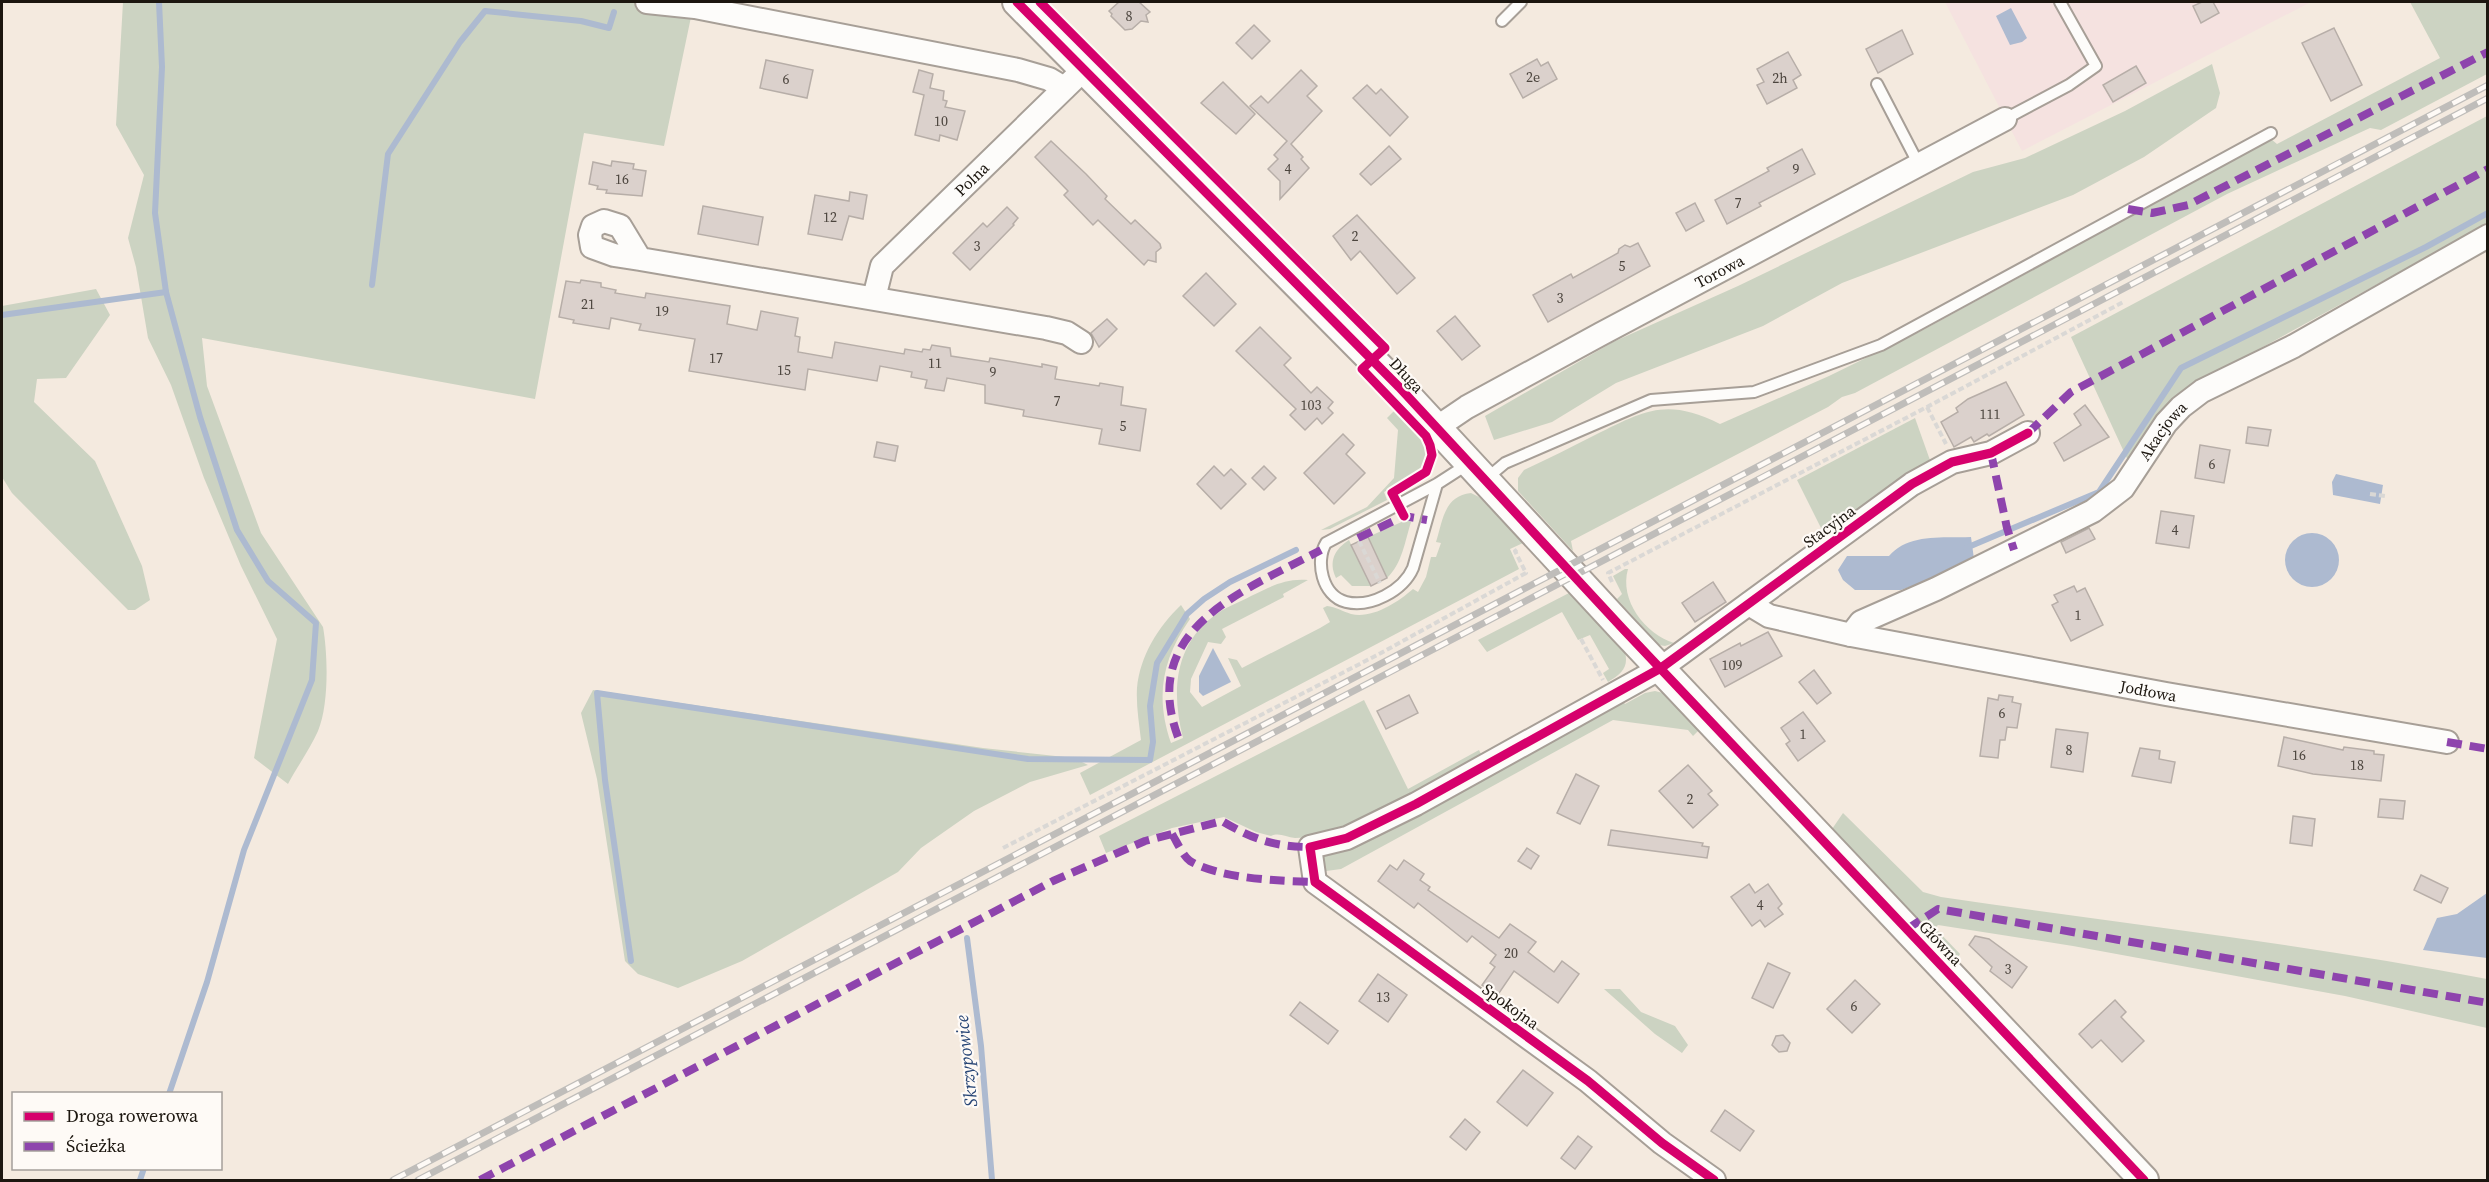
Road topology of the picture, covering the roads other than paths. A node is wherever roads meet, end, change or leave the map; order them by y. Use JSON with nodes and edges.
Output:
{"nodes":[{"id":1,"x":647,"y":2,"type":"edge"},
{"id":2,"x":1017,"y":2,"type":"edge"},
{"id":3,"x":1521,"y":2,"type":"edge"},
{"id":4,"x":2060,"y":2,"type":"edge"},
{"id":5,"x":1502,"y":21,"type":"dead end"},
{"id":6,"x":1084,"y":69,"type":"junction"},
{"id":7,"x":1877,"y":84,"type":"dead end"},
{"id":8,"x":1064,"y":88,"type":"junction"},
{"id":9,"x":2005,"y":119,"type":"joint"},
{"id":10,"x":2271,"y":133,"type":"dead end"},
{"id":11,"x":1919,"y":165,"type":"junction"},
{"id":12,"x":2487,"y":236,"type":"edge"},
{"id":13,"x":640,"y":259,"type":"dead end"},
{"id":14,"x":874,"y":298,"type":"junction"},
{"id":15,"x":1081,"y":342,"type":"dead end"},
{"id":16,"x":1436,"y":428,"type":"junction"},
{"id":17,"x":2028,"y":433,"type":"dead end"},
{"id":18,"x":1477,"y":471,"type":"junction"},
{"id":19,"x":1437,"y":484,"type":"junction"},
{"id":20,"x":1749,"y":604,"type":"junction"},
{"id":21,"x":1851,"y":635,"type":"junction"},
{"id":22,"x":1661,"y":668,"type":"junction"},
{"id":23,"x":1715,"y":727,"type":"joint"},
{"id":24,"x":2447,"y":742,"type":"dead end"},
{"id":25,"x":1310,"y":847,"type":"joint"},
{"id":26,"x":1714,"y":1180,"type":"edge"},
{"id":27,"x":2144,"y":1180,"type":"edge"}],
"edges":[{"from":1,"to":8,"type":"street"},
{"from":2,"to":6,"type":"street","name":"Długa"},
{"from":3,"to":5,"type":"lane"},
{"from":4,"to":9,"type":"lane"},
{"from":6,"to":8,"type":"street","name":"Polna"},
{"from":6,"to":16,"type":"street","name":"Długa"},
{"from":7,"to":11,"type":"lane"},
{"from":8,"to":14,"type":"street","name":"Polna"},
{"from":9,"to":11,"type":"street","name":"Torowa"},
{"from":10,"to":18,"type":"lane"},
{"from":11,"to":16,"type":"street","name":"Torowa"},
{"from":12,"to":21,"type":"street","name":"Akacjowa"},
{"from":13,"to":14,"type":"street"},
{"from":14,"to":15,"type":"street"},
{"from":16,"to":18,"type":"street","name":"Długa"},
{"from":17,"to":20,"type":"street","name":"Stacyjna"},
{"from":18,"to":19,"type":"lane"},
{"from":18,"to":22,"type":"street","name":"Długa"},
{"from":19,"to":19,"type":"lane"},
{"from":20,"to":21,"type":"street","name":"Jodłowa"},
{"from":20,"to":22,"type":"street","name":"Stacyjna"},
{"from":21,"to":24,"type":"street","name":"Jodłowa"},
{"from":22,"to":23,"type":"street","name":"Długa"},
{"from":22,"to":25,"type":"street","name":"Stacyjna"},
{"from":23,"to":27,"type":"street","name":"Główna"},
{"from":25,"to":26,"type":"street","name":"Spokojna"}]}
